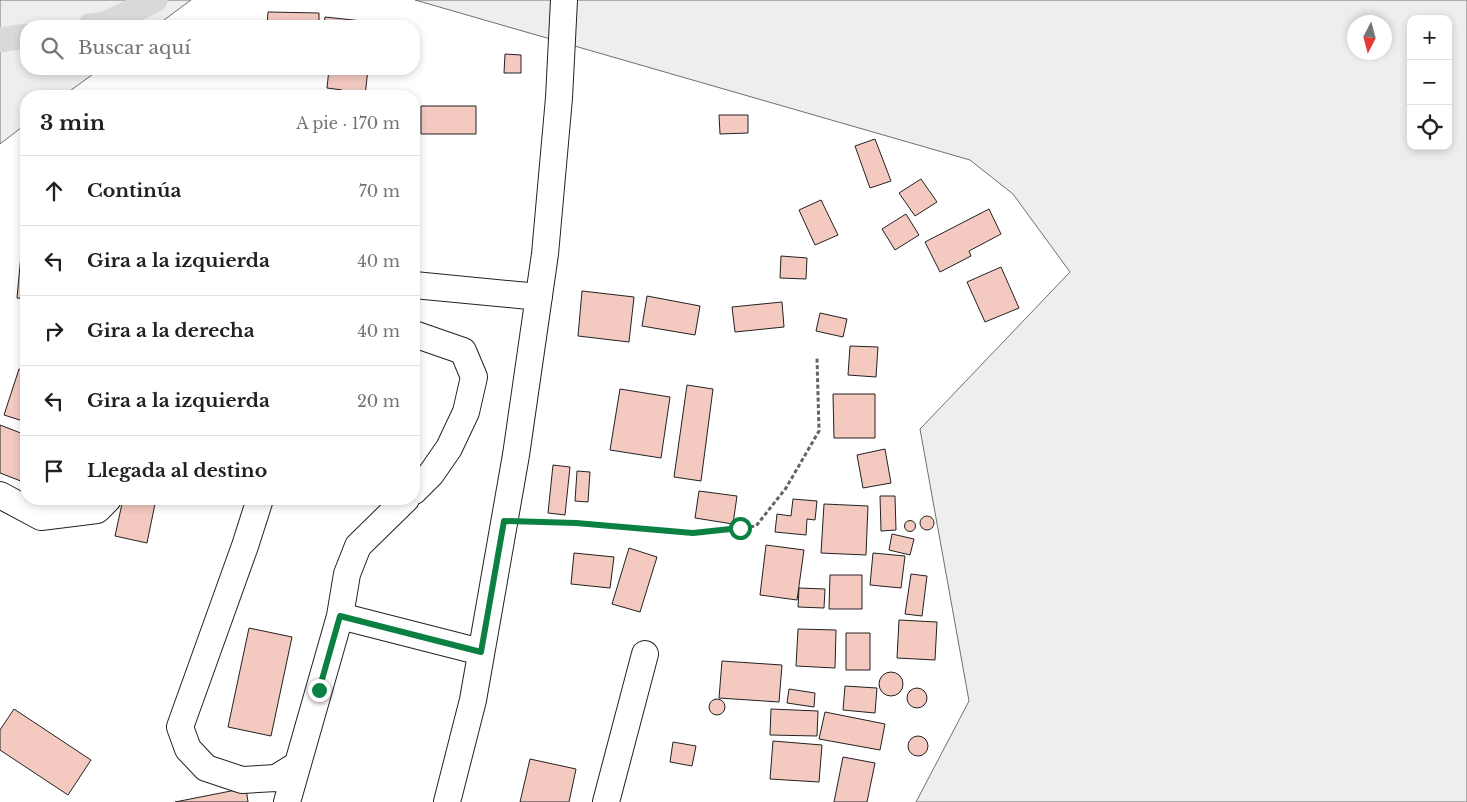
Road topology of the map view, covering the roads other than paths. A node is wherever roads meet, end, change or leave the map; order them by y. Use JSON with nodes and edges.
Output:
{"nodes":[{"id":1,"x":564,"y":0,"type":"edge"},
{"id":2,"x":420,"y":286,"type":"edge"},
{"id":3,"x":539,"y":297,"type":"junction"},
{"id":4,"x":420,"y":336,"type":"edge"},
{"id":5,"x":420,"y":485,"type":"edge"},
{"id":6,"x":0,"y":495,"type":"edge"},
{"id":7,"x":102,"y":505,"type":"edge"},
{"id":8,"x":258,"y":505,"type":"edge"},
{"id":9,"x":400,"y":505,"type":"edge"},
{"id":10,"x":340,"y":616,"type":"junction"},
{"id":11,"x":481,"y":652,"type":"junction"},
{"id":12,"x":645,"y":654,"type":"dead end"},
{"id":13,"x":297,"y":765,"type":"junction"},
{"id":14,"x":287,"y":802,"type":"edge"},
{"id":15,"x":447,"y":802,"type":"edge"},
{"id":16,"x":606,"y":802,"type":"edge"}],
"edges":[{"from":1,"to":3,"type":"street"},
{"from":2,"to":3,"type":"street"},
{"from":3,"to":11,"type":"street"},
{"from":4,"to":5,"type":"street"},
{"from":6,"to":7,"type":"street"},
{"from":8,"to":13,"type":"street"},
{"from":9,"to":10,"type":"street"},
{"from":10,"to":11,"type":"street"},
{"from":10,"to":13,"type":"street"},
{"from":11,"to":15,"type":"street"},
{"from":12,"to":16,"type":"street"},
{"from":13,"to":14,"type":"street"}]}
